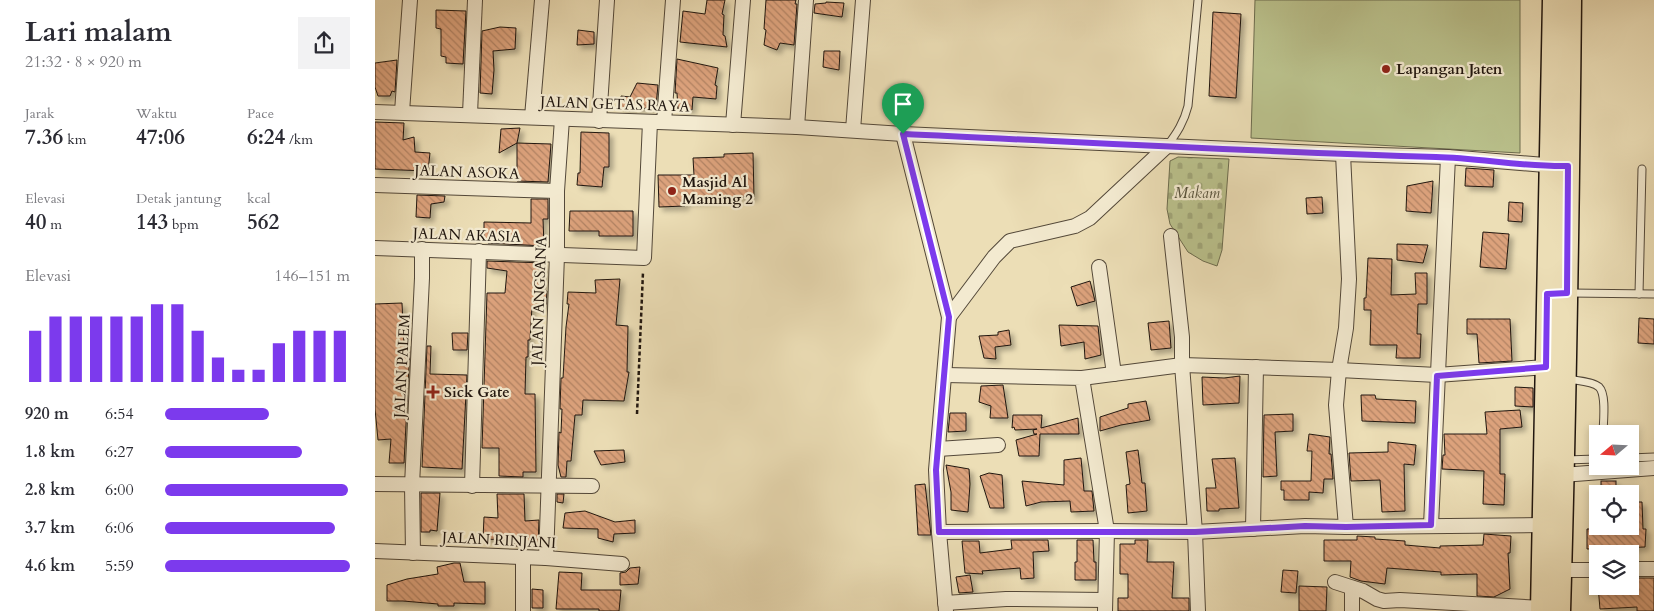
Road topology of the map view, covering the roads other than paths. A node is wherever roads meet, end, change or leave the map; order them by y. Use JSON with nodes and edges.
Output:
{"nodes":[{"id":1,"x":409,"y":0,"type":"edge"},
{"id":2,"x":475,"y":0,"type":"edge"},
{"id":3,"x":542,"y":0,"type":"edge"},
{"id":4,"x":607,"y":0,"type":"edge"},
{"id":5,"x":673,"y":0,"type":"edge"},
{"id":6,"x":743,"y":0,"type":"edge"},
{"id":7,"x":806,"y":0,"type":"edge"},
{"id":8,"x":863,"y":0,"type":"edge"},
{"id":9,"x":1198,"y":0,"type":"edge"},
{"id":10,"x":1554,"y":0,"type":"edge"},
{"id":11,"x":1570,"y":0,"type":"edge"},
{"id":12,"x":375,"y":112,"type":"edge"},
{"id":13,"x":402,"y":112,"type":"junction"},
{"id":14,"x":470,"y":114,"type":"junction"},
{"id":15,"x":532,"y":117,"type":"junction"},
{"id":16,"x":562,"y":119,"type":"junction"},
{"id":17,"x":599,"y":121,"type":"junction"},
{"id":18,"x":657,"y":122,"type":"junction"},
{"id":19,"x":733,"y":125,"type":"junction"},
{"id":20,"x":797,"y":127,"type":"junction"},
{"id":21,"x":853,"y":130,"type":"junction"},
{"id":22,"x":903,"y":134,"type":"junction"},
{"id":23,"x":1167,"y":146,"type":"junction"},
{"id":24,"x":1343,"y":154,"type":"junction"},
{"id":25,"x":1448,"y":157,"type":"junction"},
{"id":26,"x":1559,"y":166,"type":"junction"},
{"id":27,"x":1642,"y":169,"type":"dead end"},
{"id":28,"x":375,"y":185,"type":"edge"},
{"id":29,"x":557,"y":192,"type":"junction"},
{"id":30,"x":1171,"y":236,"type":"dead end"},
{"id":31,"x":375,"y":248,"type":"edge"},
{"id":32,"x":422,"y":249,"type":"junction"},
{"id":33,"x":479,"y":251,"type":"junction"},
{"id":34,"x":557,"y":255,"type":"junction"},
{"id":35,"x":1099,"y":267,"type":"dead end"},
{"id":36,"x":1568,"y":293,"type":"junction"},
{"id":37,"x":1639,"y":294,"type":"junction"},
{"id":38,"x":1654,"y":294,"type":"edge"},
{"id":39,"x":949,"y":317,"type":"junction"},
{"id":40,"x":1182,"y":365,"type":"junction"},
{"id":41,"x":1256,"y":367,"type":"junction"},
{"id":42,"x":1339,"y":370,"type":"junction"},
{"id":43,"x":1555,"y":373,"type":"junction"},
{"id":44,"x":1114,"y":374,"type":"junction"},
{"id":45,"x":945,"y":376,"type":"junction"},
{"id":46,"x":1437,"y":376,"type":"junction"},
{"id":47,"x":1082,"y":378,"type":"junction"},
{"id":48,"x":1603,"y":425,"type":"edge"},
{"id":49,"x":998,"y":445,"type":"dead end"},
{"id":50,"x":938,"y":448,"type":"junction"},
{"id":51,"x":1654,"y":457,"type":"edge"},
{"id":52,"x":1639,"y":458,"type":"edge"},
{"id":53,"x":1589,"y":461,"type":"edge"},
{"id":54,"x":1562,"y":468,"type":"junction"},
{"id":55,"x":1654,"y":468,"type":"edge"},
{"id":56,"x":375,"y":484,"type":"edge"},
{"id":57,"x":549,"y":484,"type":"junction"},
{"id":58,"x":412,"y":485,"type":"junction"},
{"id":59,"x":472,"y":486,"type":"junction"},
{"id":60,"x":592,"y":486,"type":"dead end"},
{"id":61,"x":1553,"y":524,"type":"junction"},
{"id":62,"x":1431,"y":525,"type":"junction"},
{"id":63,"x":1346,"y":527,"type":"junction"},
{"id":64,"x":1253,"y":529,"type":"junction"},
{"id":65,"x":1107,"y":531,"type":"junction"},
{"id":66,"x":939,"y":532,"type":"junction"},
{"id":67,"x":1195,"y":532,"type":"junction"},
{"id":68,"x":375,"y":551,"type":"edge"},
{"id":69,"x":413,"y":553,"type":"junction"},
{"id":70,"x":523,"y":558,"type":"junction"},
{"id":71,"x":546,"y":558,"type":"junction"},
{"id":72,"x":622,"y":564,"type":"dead end"},
{"id":73,"x":1639,"y":569,"type":"edge"},
{"id":74,"x":1654,"y":569,"type":"edge"},
{"id":75,"x":1563,"y":570,"type":"junction"},
{"id":76,"x":1589,"y":570,"type":"edge"},
{"id":77,"x":1335,"y":582,"type":"dead end"},
{"id":78,"x":1352,"y":588,"type":"junction"},
{"id":79,"x":1105,"y":606,"type":"edge"},
{"id":80,"x":945,"y":607,"type":"edge"},
{"id":81,"x":1551,"y":610,"type":"edge"},
{"id":82,"x":523,"y":611,"type":"edge"},
{"id":83,"x":1198,"y":611,"type":"edge"},
{"id":84,"x":1352,"y":611,"type":"edge"}],
"edges":[{"from":1,"to":13,"type":"street"},
{"from":2,"to":14,"type":"street"},
{"from":3,"to":15,"type":"street"},
{"from":4,"to":17,"type":"street"},
{"from":5,"to":18,"type":"street"},
{"from":6,"to":19,"type":"street"},
{"from":7,"to":20,"type":"street"},
{"from":8,"to":21,"type":"street"},
{"from":9,"to":23,"type":"lane"},
{"from":10,"to":26,"type":"main road"},
{"from":11,"to":26,"type":"main road"},
{"from":12,"to":13,"type":"street","name":"JALAN GETAS RAYA"},
{"from":13,"to":14,"type":"street","name":"JALAN GETAS RAYA"},
{"from":14,"to":15,"type":"street","name":"JALAN GETAS RAYA"},
{"from":15,"to":16,"type":"street","name":"JALAN GETAS RAYA"},
{"from":16,"to":17,"type":"street","name":"JALAN GETAS RAYA"},
{"from":16,"to":29,"type":"street","name":"JALAN ANGSANA"},
{"from":17,"to":18,"type":"street","name":"JALAN GETAS RAYA"},
{"from":18,"to":19,"type":"street","name":"JALAN GETAS RAYA"},
{"from":18,"to":34,"type":"street","name":"JALAN AKASIA"},
{"from":19,"to":20,"type":"street","name":"JALAN GETAS RAYA"},
{"from":20,"to":21,"type":"street","name":"JALAN GETAS RAYA"},
{"from":21,"to":22,"type":"street","name":"JALAN GETAS RAYA"},
{"from":22,"to":23,"type":"street","name":"JALAN GETAS RAYA"},
{"from":22,"to":39,"type":"street"},
{"from":23,"to":24,"type":"street","name":"JALAN GETAS RAYA"},
{"from":23,"to":39,"type":"street"},
{"from":24,"to":25,"type":"street","name":"JALAN GETAS RAYA"},
{"from":24,"to":42,"type":"street"},
{"from":25,"to":26,"type":"street","name":"JALAN GETAS RAYA"},
{"from":25,"to":46,"type":"street"},
{"from":26,"to":36,"type":"main road"},
{"from":27,"to":37,"type":"lane"},
{"from":28,"to":29,"type":"street","name":"JALAN ASOKA"},
{"from":29,"to":34,"type":"street","name":"JALAN ANGSANA"},
{"from":30,"to":40,"type":"street"},
{"from":31,"to":32,"type":"street","name":"JALAN AKASIA"},
{"from":32,"to":33,"type":"street","name":"JALAN AKASIA"},
{"from":32,"to":58,"type":"street","name":"JALAN PALEM"},
{"from":33,"to":34,"type":"street","name":"JALAN AKASIA"},
{"from":33,"to":59,"type":"street"},
{"from":34,"to":57,"type":"street","name":"JALAN ANGSANA"},
{"from":35,"to":44,"type":"street"},
{"from":36,"to":37,"type":"lane"},
{"from":36,"to":43,"type":"main road"},
{"from":37,"to":38,"type":"lane"},
{"from":39,"to":45,"type":"street"},
{"from":40,"to":41,"type":"street"},
{"from":40,"to":44,"type":"street"},
{"from":40,"to":67,"type":"street"},
{"from":41,"to":42,"type":"street"},
{"from":41,"to":64,"type":"street"},
{"from":42,"to":46,"type":"street"},
{"from":42,"to":63,"type":"street"},
{"from":43,"to":46,"type":"street"},
{"from":43,"to":48,"type":"lane"},
{"from":43,"to":54,"type":"main road"},
{"from":43,"to":61,"type":"main road"},
{"from":44,"to":47,"type":"street"},
{"from":45,"to":47,"type":"street"},
{"from":45,"to":50,"type":"street"},
{"from":46,"to":62,"type":"street"},
{"from":47,"to":65,"type":"street"},
{"from":49,"to":50,"type":"street"},
{"from":50,"to":66,"type":"street"},
{"from":51,"to":52,"type":"lane"},
{"from":53,"to":54,"type":"lane"},
{"from":54,"to":55,"type":"street"},
{"from":54,"to":61,"type":"main road"},
{"from":56,"to":58,"type":"street"},
{"from":57,"to":59,"type":"street"},
{"from":57,"to":60,"type":"street"},
{"from":57,"to":71,"type":"street","name":"JALAN ANGSANA"},
{"from":58,"to":59,"type":"street"},
{"from":58,"to":69,"type":"street","name":"JALAN PALEM"},
{"from":61,"to":62,"type":"street"},
{"from":61,"to":75,"type":"main road"},
{"from":62,"to":63,"type":"street"},
{"from":63,"to":64,"type":"street"},
{"from":64,"to":67,"type":"street"},
{"from":65,"to":66,"type":"street"},
{"from":65,"to":67,"type":"street"},
{"from":65,"to":79,"type":"street"},
{"from":66,"to":80,"type":"street"},
{"from":67,"to":83,"type":"street"},
{"from":68,"to":69,"type":"street","name":"JALAN RINJANI"},
{"from":69,"to":70,"type":"street","name":"JALAN RINJANI"},
{"from":70,"to":71,"type":"street","name":"JALAN RINJANI"},
{"from":70,"to":82,"type":"street"},
{"from":71,"to":72,"type":"street","name":"JALAN RINJANI"},
{"from":73,"to":74,"type":"street"},
{"from":75,"to":76,"type":"street"},
{"from":75,"to":81,"type":"main road"},
{"from":77,"to":78,"type":"street"},
{"from":78,"to":81,"type":"street"},
{"from":78,"to":84,"type":"street"},
{"from":79,"to":80,"type":"street"}]}
